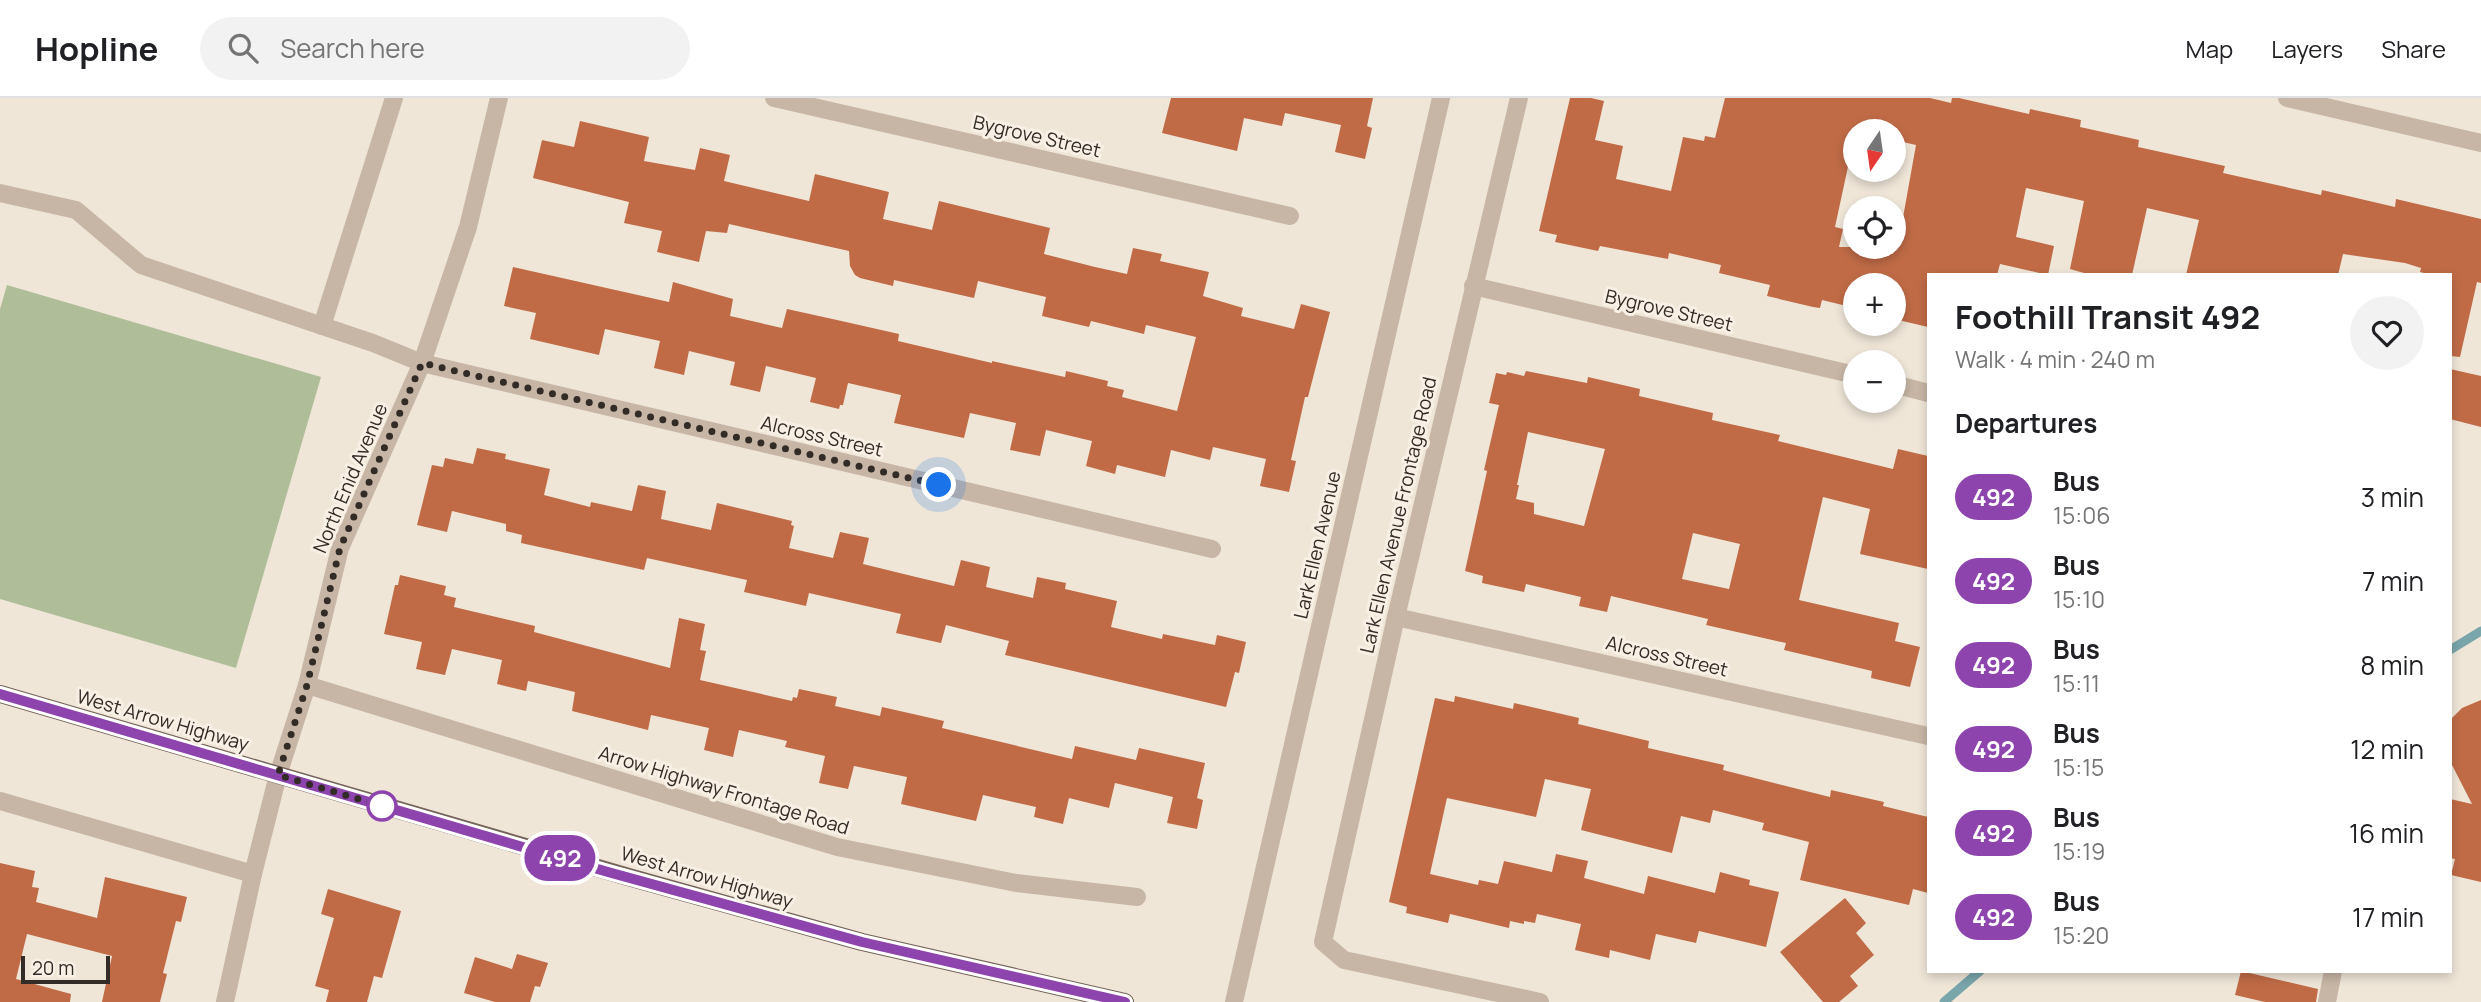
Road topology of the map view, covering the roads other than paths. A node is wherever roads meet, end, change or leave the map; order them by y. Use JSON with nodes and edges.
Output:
{"nodes":[{"id":1,"x":394,"y":98,"type":"edge"},
{"id":2,"x":499,"y":98,"type":"edge"},
{"id":3,"x":774,"y":98,"type":"edge"},
{"id":4,"x":1441,"y":98,"type":"edge"},
{"id":5,"x":1520,"y":98,"type":"edge"},
{"id":6,"x":2287,"y":98,"type":"edge"},
{"id":7,"x":2481,"y":143,"type":"edge"},
{"id":8,"x":0,"y":193,"type":"edge"},
{"id":9,"x":1290,"y":216,"type":"dead end"},
{"id":10,"x":1473,"y":286,"type":"junction"},
{"id":11,"x":321,"y":326,"type":"junction"},
{"id":12,"x":422,"y":363,"type":"junction"},
{"id":13,"x":1843,"y":372,"type":"edge"},
{"id":14,"x":1906,"y":387,"type":"edge"},
{"id":15,"x":1927,"y":393,"type":"edge"},
{"id":16,"x":1212,"y":549,"type":"dead end"},
{"id":17,"x":1396,"y":617,"type":"junction"},
{"id":18,"x":307,"y":685,"type":"junction"},
{"id":19,"x":0,"y":694,"type":"edge"},
{"id":20,"x":1927,"y":736,"type":"edge"},
{"id":21,"x":278,"y":775,"type":"junction"},
{"id":22,"x":0,"y":801,"type":"edge"},
{"id":23,"x":253,"y":874,"type":"junction"},
{"id":24,"x":1137,"y":897,"type":"dead end"},
{"id":25,"x":2333,"y":973,"type":"edge"},
{"id":26,"x":225,"y":1002,"type":"edge"},
{"id":27,"x":1125,"y":1002,"type":"edge"},
{"id":28,"x":1234,"y":1002,"type":"edge"},
{"id":29,"x":1540,"y":1002,"type":"edge"},
{"id":30,"x":2327,"y":1002,"type":"edge"}],
"edges":[{"from":1,"to":11,"type":"street"},
{"from":2,"to":12,"type":"street","name":"North Enid Avenue"},
{"from":3,"to":9,"type":"street","name":"Bygrove Street"},
{"from":4,"to":28,"type":"street","name":"Lark Ellen Avenue"},
{"from":5,"to":10,"type":"street","name":"Lark Ellen Avenue Frontage Road"},
{"from":6,"to":7,"type":"street"},
{"from":8,"to":11,"type":"street","name":"Alcross Street"},
{"from":10,"to":13,"type":"street","name":"Bygrove Street"},
{"from":10,"to":17,"type":"street","name":"Lark Ellen Avenue Frontage Road"},
{"from":11,"to":12,"type":"street","name":"Alcross Street"},
{"from":12,"to":16,"type":"street","name":"Alcross Street"},
{"from":12,"to":18,"type":"street","name":"North Enid Avenue"},
{"from":14,"to":15,"type":"street"},
{"from":17,"to":20,"type":"street","name":"Alcross Street"},
{"from":17,"to":29,"type":"street","name":"Lark Ellen Avenue Frontage Road"},
{"from":18,"to":21,"type":"street","name":"North Enid Avenue"},
{"from":18,"to":24,"type":"street","name":"Arrow Highway Frontage Road"},
{"from":19,"to":21,"type":"main road","name":"West Arrow Highway"},
{"from":21,"to":23,"type":"street","name":"North Enid Avenue"},
{"from":21,"to":27,"type":"main road","name":"West Arrow Highway"},
{"from":22,"to":23,"type":"street"},
{"from":23,"to":26,"type":"street","name":"North Enid Avenue"},
{"from":25,"to":30,"type":"street"}]}
